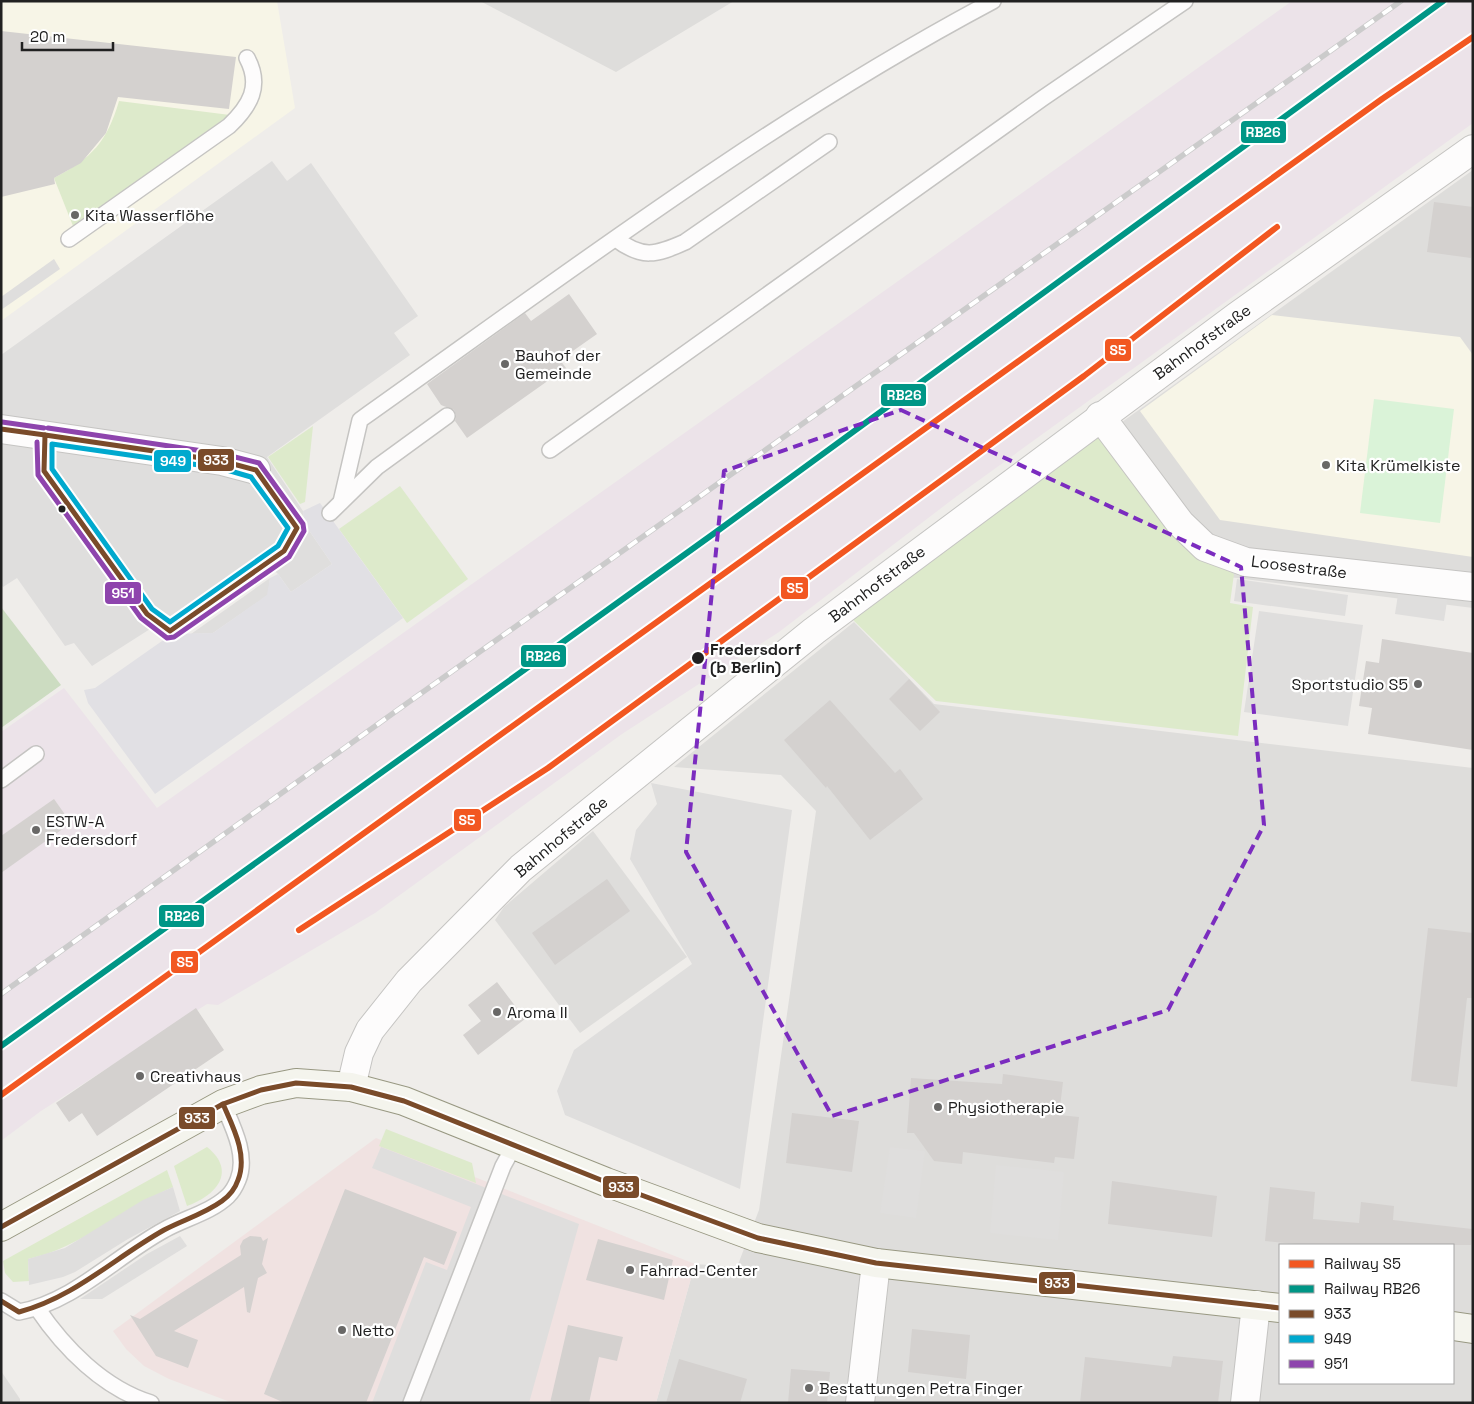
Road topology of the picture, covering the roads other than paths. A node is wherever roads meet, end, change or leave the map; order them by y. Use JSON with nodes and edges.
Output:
{"nodes":[{"id":1,"x":993,"y":1,"type":"edge"},
{"id":2,"x":1185,"y":1,"type":"edge"},
{"id":3,"x":247,"y":58,"type":"dead end"},
{"id":4,"x":829,"y":142,"type":"dead end"},
{"id":5,"x":1473,"y":148,"type":"edge"},
{"id":6,"x":69,"y":239,"type":"dead end"},
{"id":7,"x":616,"y":239,"type":"junction"},
{"id":8,"x":447,"y":416,"type":"dead end"},
{"id":9,"x":1100,"y":416,"type":"junction"},
{"id":10,"x":1,"y":430,"type":"edge"},
{"id":11,"x":45,"y":435,"type":"junction"},
{"id":12,"x":550,"y":450,"type":"dead end"},
{"id":13,"x":256,"y":470,"type":"joint"},
{"id":14,"x":341,"y":502,"type":"junction"},
{"id":15,"x":330,"y":513,"type":"dead end"},
{"id":16,"x":1473,"y":587,"type":"edge"},
{"id":17,"x":36,"y":754,"type":"dead end"},
{"id":18,"x":1,"y":780,"type":"edge"},
{"id":19,"x":351,"y":1087,"type":"junction"},
{"id":20,"x":223,"y":1104,"type":"junction"},
{"id":21,"x":514,"y":1146,"type":"junction"},
{"id":22,"x":1,"y":1227,"type":"edge"},
{"id":23,"x":876,"y":1263,"type":"junction"},
{"id":24,"x":1,"y":1301,"type":"edge"},
{"id":25,"x":1268,"y":1307,"type":"edge"},
{"id":26,"x":37,"y":1308,"type":"junction"},
{"id":27,"x":1454,"y":1326,"type":"edge"},
{"id":28,"x":1473,"y":1329,"type":"edge"},
{"id":29,"x":151,"y":1403,"type":"edge"},
{"id":30,"x":411,"y":1403,"type":"edge"},
{"id":31,"x":860,"y":1403,"type":"edge"},
{"id":32,"x":1245,"y":1403,"type":"edge"}],
"edges":[{"from":1,"to":7,"type":"lane"},
{"from":2,"to":12,"type":"lane"},
{"from":3,"to":6,"type":"lane"},
{"from":4,"to":7,"type":"lane"},
{"from":5,"to":9,"type":"street","name":"Bahnhofstraße"},
{"from":7,"to":14,"type":"lane"},
{"from":8,"to":14,"type":"lane"},
{"from":9,"to":16,"type":"street","name":"Loosestraße"},
{"from":9,"to":19,"type":"street","name":"Bahnhofstraße"},
{"from":10,"to":11,"type":"street"},
{"from":11,"to":13,"type":"street"},
{"from":11,"to":13,"type":"lane"},
{"from":14,"to":15,"type":"lane"},
{"from":17,"to":18,"type":"lane"},
{"from":19,"to":20,"type":"main road"},
{"from":19,"to":21,"type":"main road"},
{"from":20,"to":22,"type":"main road"},
{"from":20,"to":26,"type":"lane"},
{"from":21,"to":23,"type":"main road"},
{"from":21,"to":30,"type":"lane"},
{"from":23,"to":25,"type":"main road"},
{"from":23,"to":31,"type":"street"},
{"from":24,"to":26,"type":"lane"},
{"from":25,"to":32,"type":"street"},
{"from":26,"to":29,"type":"lane"},
{"from":27,"to":28,"type":"main road"}]}
